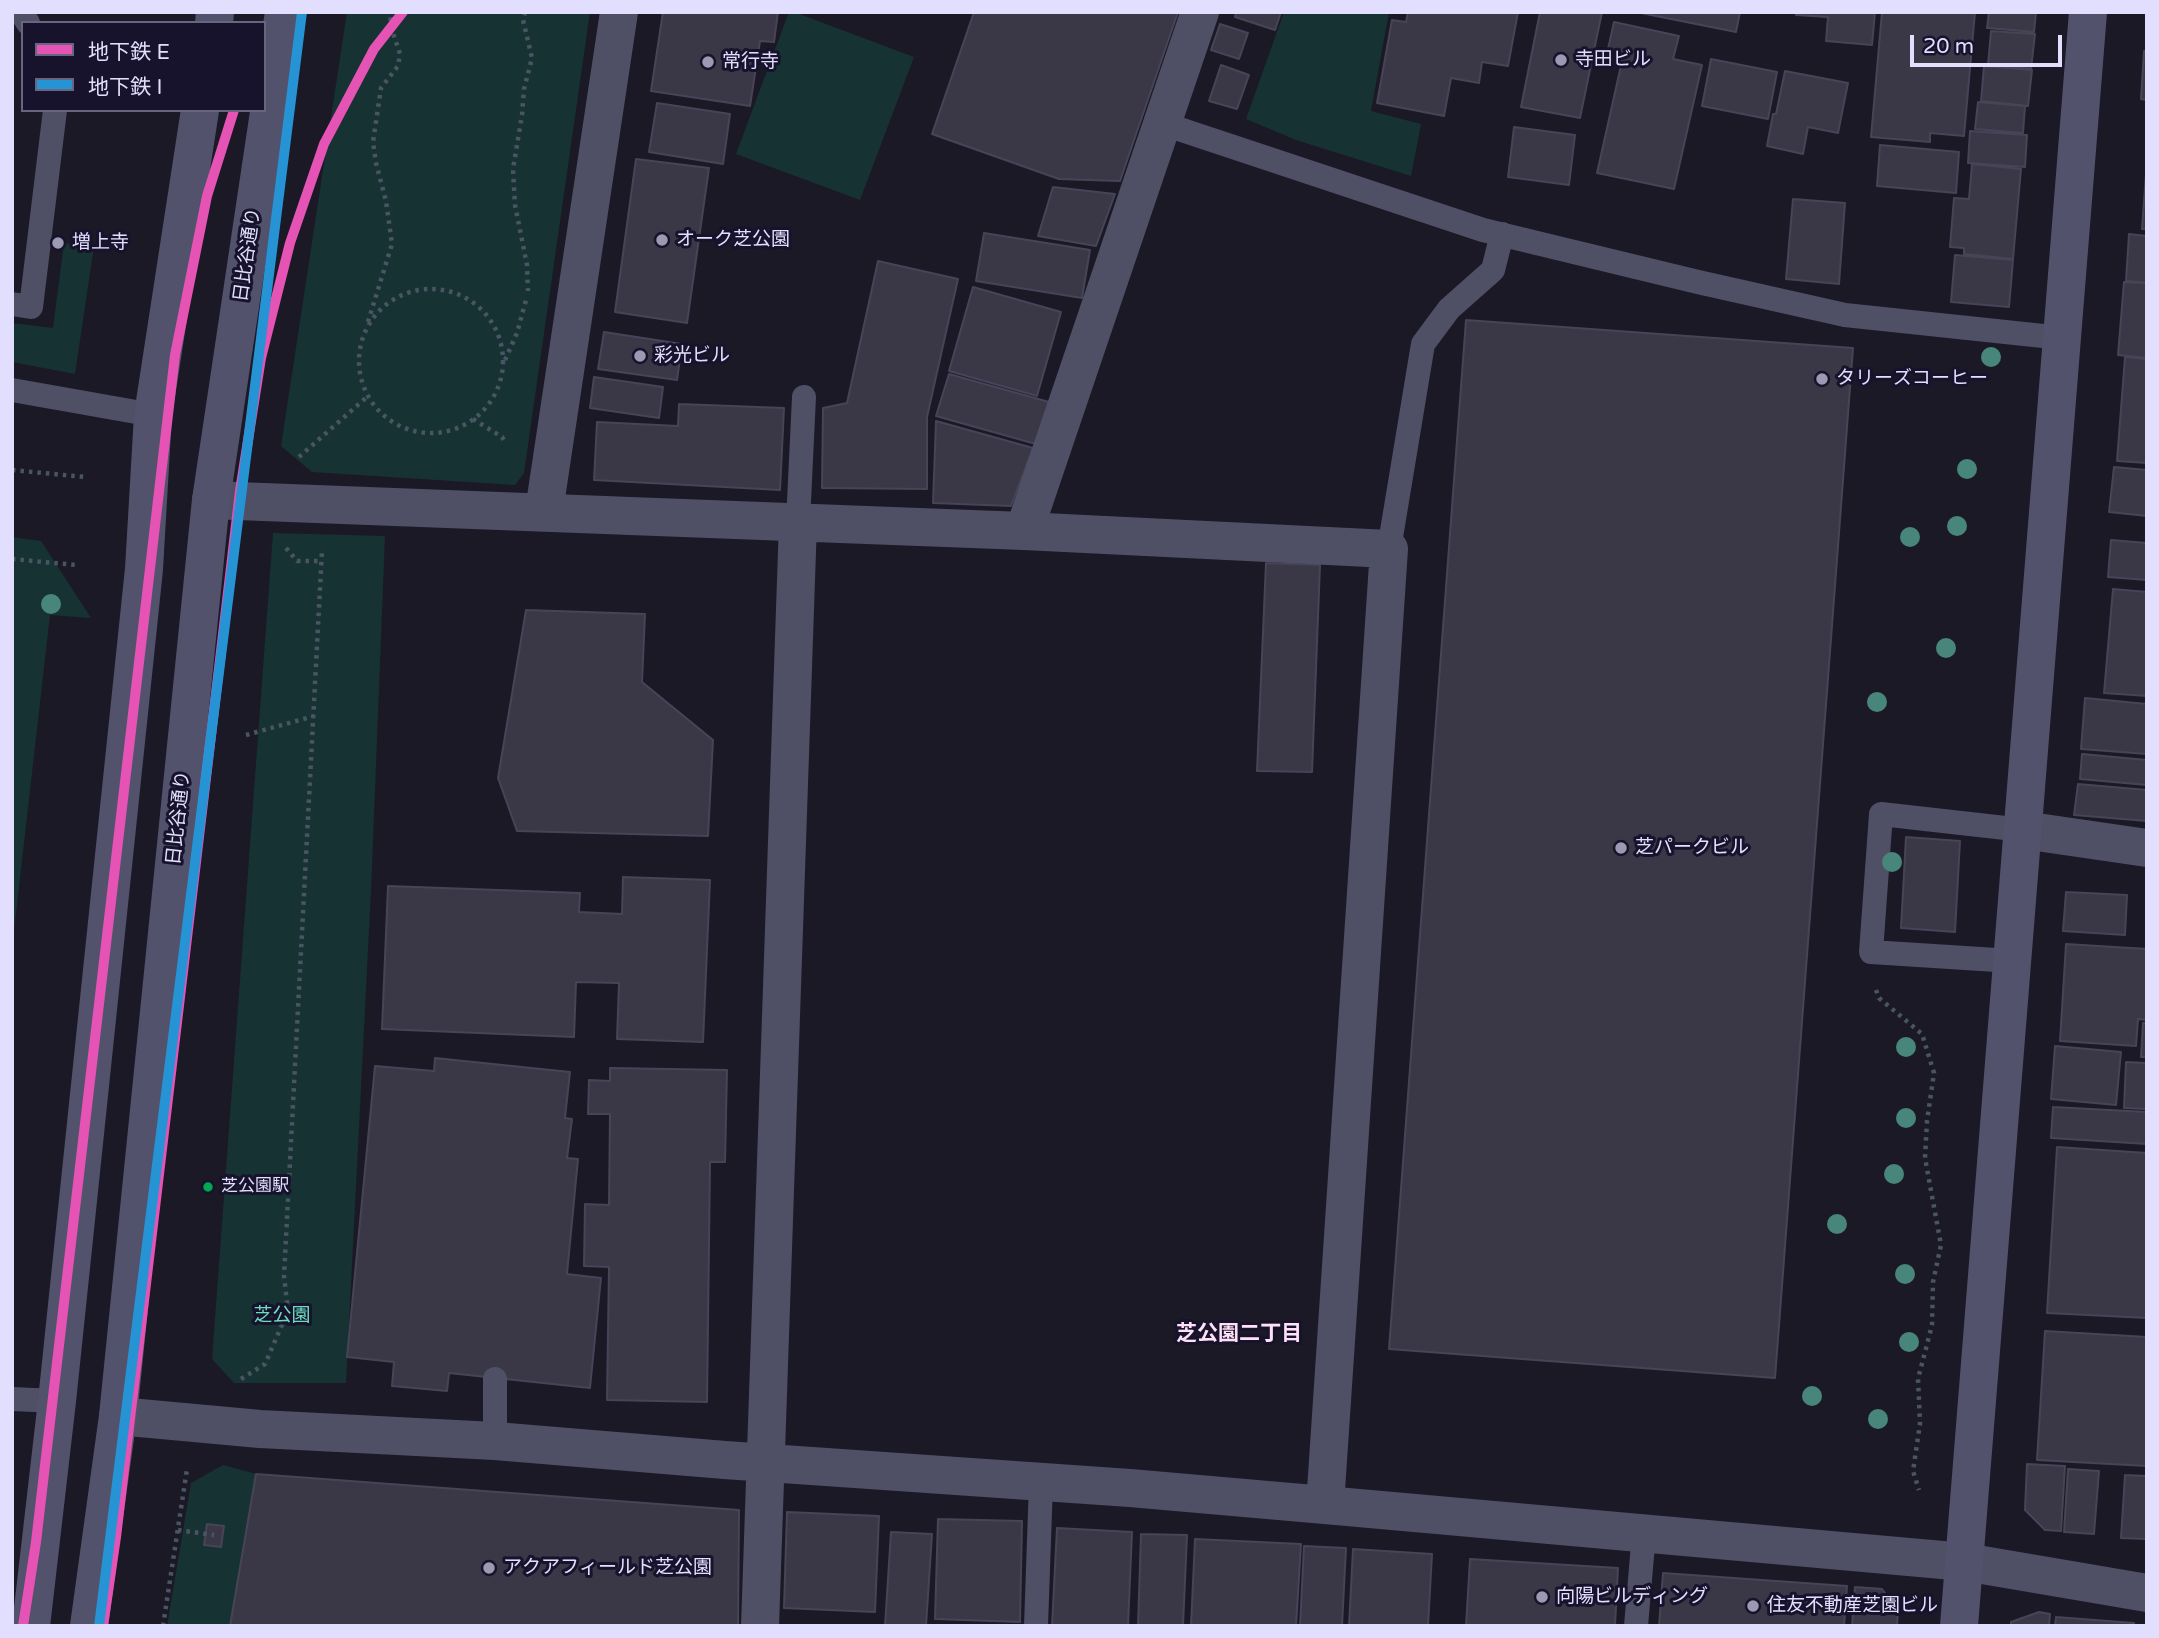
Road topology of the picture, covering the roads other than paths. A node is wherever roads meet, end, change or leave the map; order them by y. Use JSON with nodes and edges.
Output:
{"nodes":[{"id":1,"x":284,"y":12,"type":"edge"},
{"id":2,"x":619,"y":12,"type":"edge"},
{"id":3,"x":1200,"y":12,"type":"edge"},
{"id":4,"x":2088,"y":12,"type":"edge"},
{"id":5,"x":55,"y":112,"type":"edge"},
{"id":6,"x":200,"y":112,"type":"edge"},
{"id":7,"x":1161,"y":123,"type":"junction"},
{"id":8,"x":1502,"y":234,"type":"junction"},
{"id":9,"x":12,"y":304,"type":"edge"},
{"id":10,"x":2062,"y":338,"type":"junction"},
{"id":11,"x":12,"y":390,"type":"edge"},
{"id":12,"x":804,"y":397,"type":"dead end"},
{"id":13,"x":153,"y":415,"type":"junction"},
{"id":14,"x":211,"y":500,"type":"junction"},
{"id":15,"x":544,"y":512,"type":"junction"},
{"id":16,"x":798,"y":522,"type":"junction"},
{"id":17,"x":1024,"y":531,"type":"junction"},
{"id":18,"x":1390,"y":549,"type":"junction"},
{"id":19,"x":2023,"y":830,"type":"junction"},
{"id":20,"x":2147,"y":848,"type":"edge"},
{"id":21,"x":2012,"y":961,"type":"junction"},
{"id":22,"x":495,"y":1379,"type":"dead end"},
{"id":23,"x":12,"y":1399,"type":"edge"},
{"id":24,"x":57,"y":1401,"type":"junction"},
{"id":25,"x":118,"y":1416,"type":"junction"},
{"id":26,"x":495,"y":1441,"type":"junction"},
{"id":27,"x":765,"y":1462,"type":"junction"},
{"id":28,"x":1041,"y":1483,"type":"junction"},
{"id":29,"x":1325,"y":1505,"type":"junction"},
{"id":30,"x":1644,"y":1533,"type":"junction"},
{"id":31,"x":1965,"y":1562,"type":"junction"},
{"id":32,"x":2147,"y":1592,"type":"edge"},
{"id":33,"x":31,"y":1626,"type":"edge"},
{"id":34,"x":89,"y":1626,"type":"edge"},
{"id":35,"x":760,"y":1626,"type":"edge"},
{"id":36,"x":1036,"y":1626,"type":"edge"},
{"id":37,"x":1636,"y":1626,"type":"edge"},
{"id":38,"x":1959,"y":1626,"type":"edge"}],
"edges":[{"from":1,"to":14,"type":"main road","name":"日比谷通り"},
{"from":2,"to":15,"type":"street"},
{"from":3,"to":7,"type":"street"},
{"from":4,"to":10,"type":"main road"},
{"from":5,"to":9,"type":"lane"},
{"from":6,"to":13,"type":"main road"},
{"from":7,"to":8,"type":"lane"},
{"from":7,"to":17,"type":"street"},
{"from":8,"to":10,"type":"lane"},
{"from":8,"to":18,"type":"lane"},
{"from":10,"to":19,"type":"main road"},
{"from":11,"to":13,"type":"lane"},
{"from":12,"to":16,"type":"lane"},
{"from":13,"to":24,"type":"main road"},
{"from":14,"to":15,"type":"street"},
{"from":14,"to":25,"type":"main road","name":"日比谷通り"},
{"from":15,"to":16,"type":"street"},
{"from":16,"to":17,"type":"street"},
{"from":16,"to":27,"type":"street"},
{"from":17,"to":18,"type":"street"},
{"from":18,"to":29,"type":"street"},
{"from":19,"to":20,"type":"street"},
{"from":19,"to":21,"type":"main road"},
{"from":19,"to":21,"type":"lane"},
{"from":21,"to":31,"type":"main road"},
{"from":22,"to":26,"type":"lane"},
{"from":23,"to":24,"type":"lane"},
{"from":24,"to":33,"type":"main road"},
{"from":25,"to":26,"type":"street"},
{"from":25,"to":34,"type":"main road","name":"日比谷通り"},
{"from":26,"to":27,"type":"street"},
{"from":27,"to":28,"type":"street"},
{"from":27,"to":35,"type":"street"},
{"from":28,"to":29,"type":"street"},
{"from":28,"to":36,"type":"lane"},
{"from":29,"to":30,"type":"street"},
{"from":30,"to":31,"type":"street"},
{"from":30,"to":37,"type":"lane"},
{"from":31,"to":32,"type":"street"},
{"from":31,"to":38,"type":"main road"}]}
